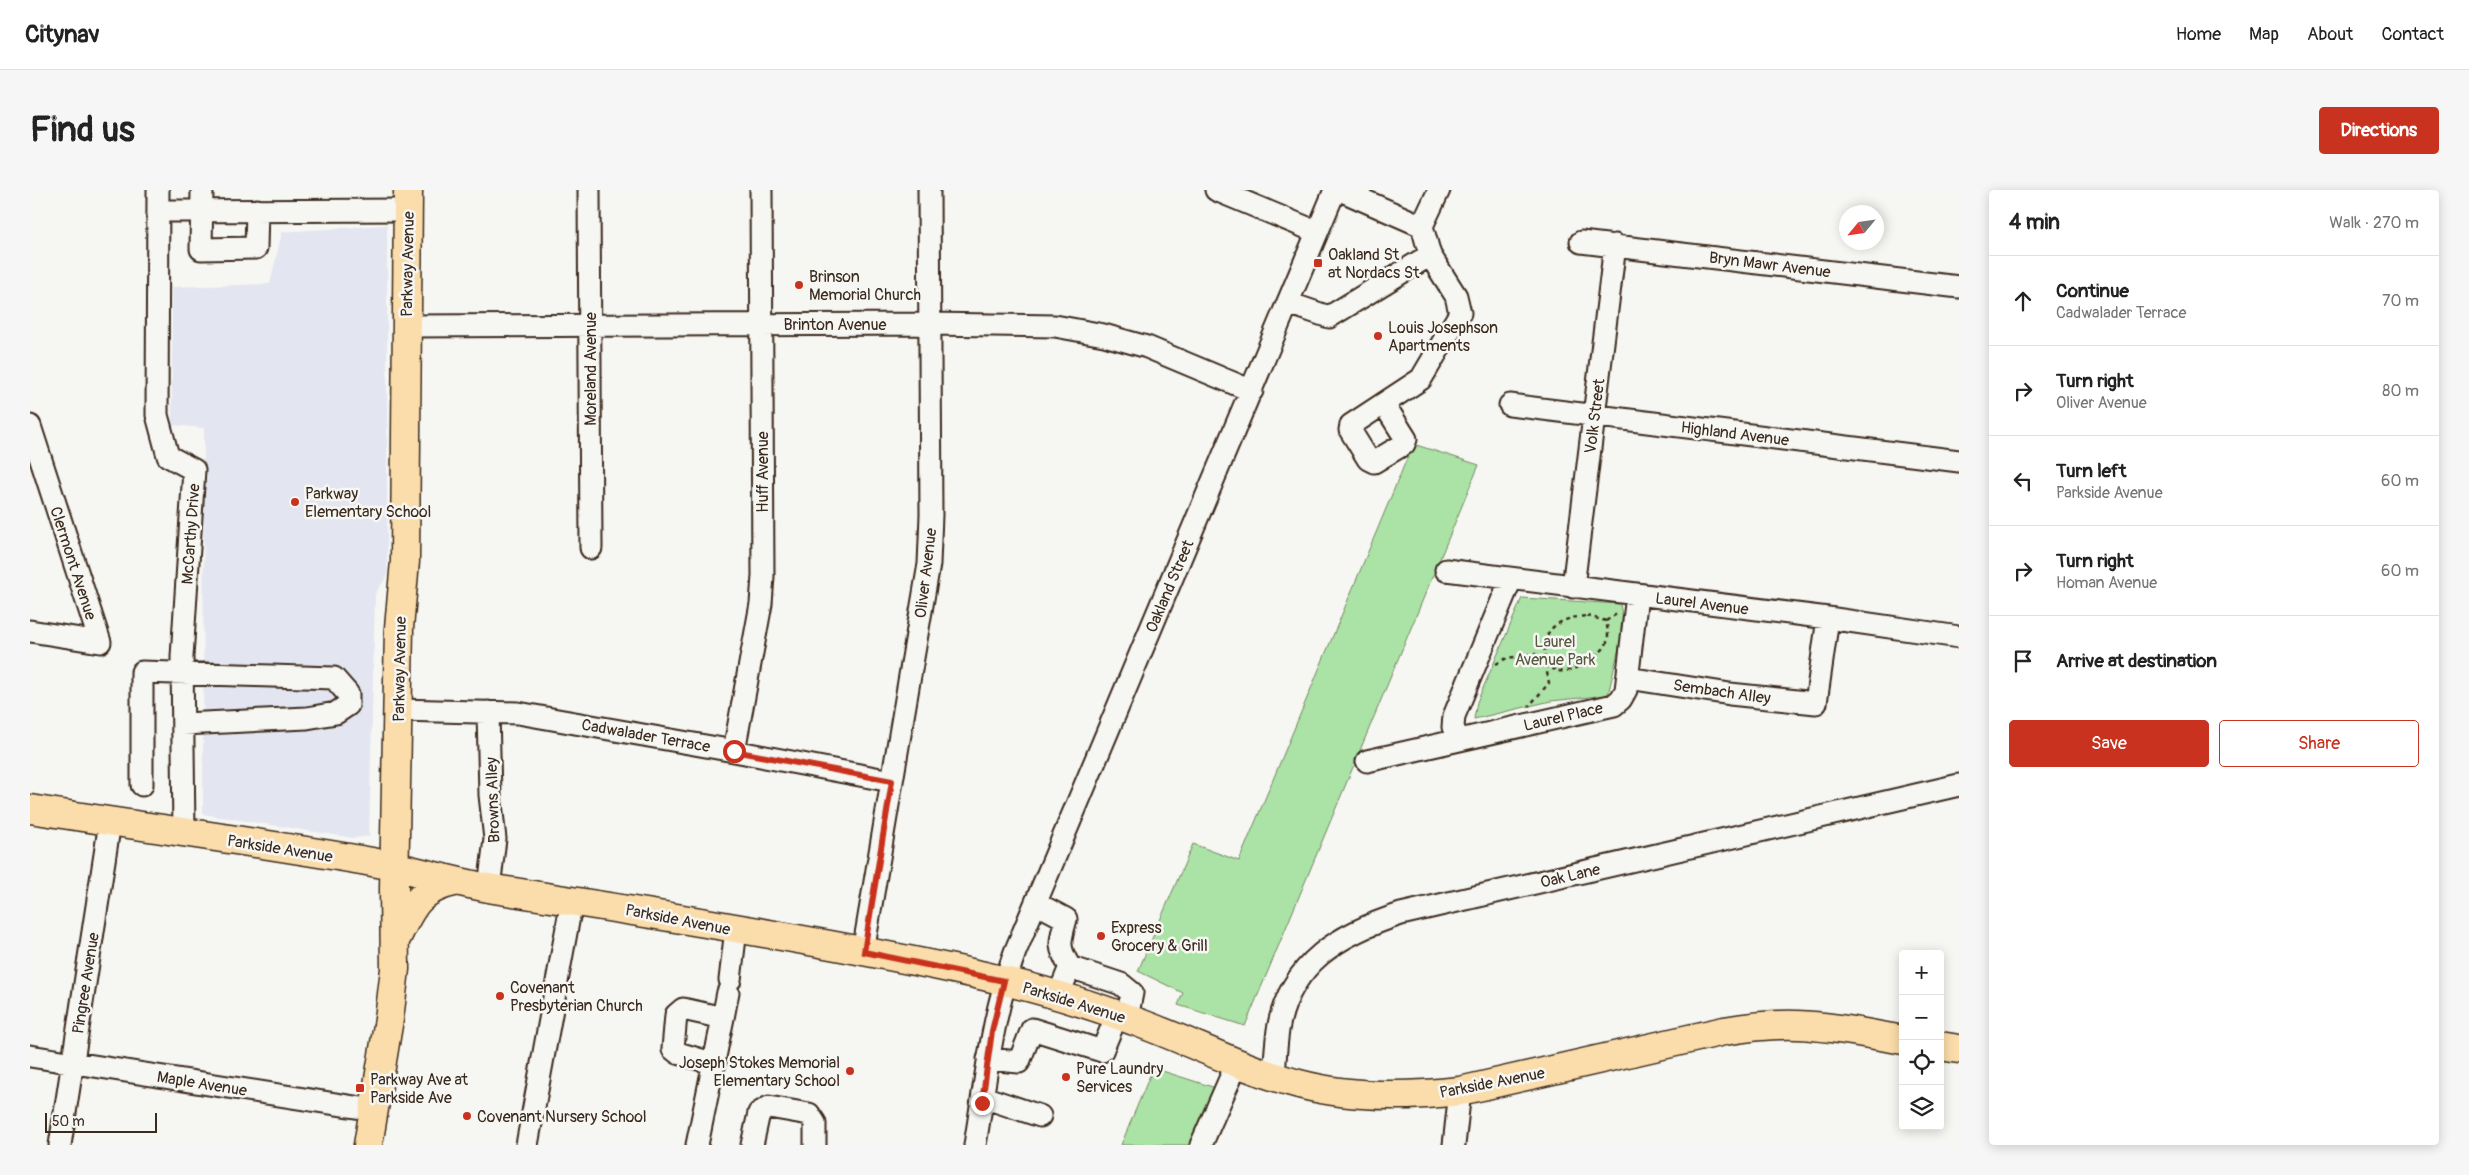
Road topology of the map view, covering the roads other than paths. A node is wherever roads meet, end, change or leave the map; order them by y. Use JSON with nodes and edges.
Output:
{"nodes":[{"id":1,"x":158,"y":190,"type":"edge"},
{"id":2,"x":589,"y":190,"type":"edge"},
{"id":3,"x":761,"y":190,"type":"edge"},
{"id":4,"x":930,"y":190,"type":"edge"},
{"id":5,"x":1216,"y":190,"type":"edge"},
{"id":6,"x":1335,"y":190,"type":"edge"},
{"id":7,"x":1340,"y":190,"type":"edge"},
{"id":8,"x":1439,"y":190,"type":"edge"},
{"id":9,"x":202,"y":200,"type":"edge"},
{"id":10,"x":408,"y":200,"type":"edge"},
{"id":11,"x":257,"y":210,"type":"junction"},
{"id":12,"x":158,"y":212,"type":"junction"},
{"id":13,"x":1422,"y":226,"type":"junction"},
{"id":14,"x":1317,"y":232,"type":"junction"},
{"id":15,"x":1581,"y":242,"type":"dead end"},
{"id":16,"x":1615,"y":245,"type":"junction"},
{"id":17,"x":1430,"y":255,"type":"junction"},
{"id":18,"x":1959,"y":287,"type":"edge"},
{"id":19,"x":1288,"y":303,"type":"junction"},
{"id":20,"x":762,"y":324,"type":"junction"},
{"id":21,"x":930,"y":324,"type":"junction"},
{"id":22,"x":589,"y":325,"type":"junction"},
{"id":23,"x":406,"y":326,"type":"junction"},
{"id":24,"x":1252,"y":391,"type":"junction"},
{"id":25,"x":1384,"y":404,"type":"dead end"},
{"id":26,"x":1510,"y":405,"type":"dead end"},
{"id":27,"x":1594,"y":416,"type":"junction"},
{"id":28,"x":30,"y":426,"type":"edge"},
{"id":29,"x":1959,"y":461,"type":"edge"},
{"id":30,"x":591,"y":548,"type":"dead end"},
{"id":31,"x":1446,"y":570,"type":"dead end"},
{"id":32,"x":1512,"y":579,"type":"junction"},
{"id":33,"x":1573,"y":587,"type":"junction"},
{"id":34,"x":1637,"y":596,"type":"junction"},
{"id":35,"x":1828,"y":618,"type":"junction"},
{"id":36,"x":30,"y":631,"type":"edge"},
{"id":37,"x":1959,"y":636,"type":"edge"},
{"id":38,"x":182,"y":673,"type":"junction"},
{"id":39,"x":1628,"y":678,"type":"junction"},
{"id":40,"x":398,"y":710,"type":"junction"},
{"id":41,"x":488,"y":712,"type":"junction"},
{"id":42,"x":183,"y":724,"type":"junction"},
{"id":43,"x":1458,"y":740,"type":"junction"},
{"id":44,"x":734,"y":751,"type":"junction"},
{"id":45,"x":1367,"y":761,"type":"dead end"},
{"id":46,"x":892,"y":781,"type":"junction"},
{"id":47,"x":142,"y":785,"type":"dead end"},
{"id":48,"x":1959,"y":785,"type":"edge"},
{"id":49,"x":30,"y":809,"type":"edge"},
{"id":50,"x":110,"y":822,"type":"junction"},
{"id":51,"x":184,"y":834,"type":"junction"},
{"id":52,"x":395,"y":867,"type":"junction"},
{"id":53,"x":454,"y":882,"type":"junction"},
{"id":54,"x":489,"y":888,"type":"junction"},
{"id":55,"x":572,"y":900,"type":"junction"},
{"id":56,"x":1036,"y":902,"type":"junction"},
{"id":57,"x":736,"y":929,"type":"junction"},
{"id":58,"x":396,"y":938,"type":"junction"},
{"id":59,"x":864,"y":952,"type":"junction"},
{"id":60,"x":1070,"y":967,"type":"junction"},
{"id":61,"x":1004,"y":981,"type":"junction"},
{"id":62,"x":1058,"y":996,"type":"junction"},
{"id":63,"x":1122,"y":1016,"type":"junction"},
{"id":64,"x":723,"y":1018,"type":"junction"},
{"id":65,"x":1899,"y":1039,"type":"edge"},
{"id":66,"x":1944,"y":1047,"type":"edge"},
{"id":67,"x":1959,"y":1049,"type":"edge"},
{"id":68,"x":30,"y":1056,"type":"edge"},
{"id":69,"x":988,"y":1058,"type":"junction"},
{"id":70,"x":73,"y":1063,"type":"junction"},
{"id":71,"x":715,"y":1064,"type":"junction"},
{"id":72,"x":1237,"y":1064,"type":"junction"},
{"id":73,"x":1274,"y":1076,"type":"junction"},
{"id":74,"x":1460,"y":1092,"type":"junction"},
{"id":75,"x":983,"y":1097,"type":"junction"},
{"id":76,"x":374,"y":1110,"type":"junction"},
{"id":77,"x":1040,"y":1116,"type":"dead end"},
{"id":78,"x":60,"y":1145,"type":"edge"},
{"id":79,"x":368,"y":1145,"type":"edge"},
{"id":80,"x":527,"y":1145,"type":"edge"},
{"id":81,"x":697,"y":1145,"type":"edge"},
{"id":82,"x":752,"y":1145,"type":"edge"},
{"id":83,"x":815,"y":1145,"type":"edge"},
{"id":84,"x":975,"y":1145,"type":"edge"},
{"id":85,"x":1200,"y":1145,"type":"edge"},
{"id":86,"x":1454,"y":1145,"type":"edge"}],
"edges":[{"from":1,"to":12,"type":"street","name":"McCarthy Drive"},
{"from":2,"to":22,"type":"street","name":"Moreland Avenue"},
{"from":3,"to":20,"type":"street","name":"Huff Avenue"},
{"from":4,"to":21,"type":"street","name":"Oliver Avenue"},
{"from":5,"to":14,"type":"street"},
{"from":6,"to":14,"type":"street","name":"Oakland Street"},
{"from":7,"to":13,"type":"street"},
{"from":8,"to":13,"type":"street"},
{"from":9,"to":11,"type":"street"},
{"from":9,"to":11,"type":"street"},
{"from":9,"to":12,"type":"street"},
{"from":10,"to":11,"type":"street"},
{"from":10,"to":23,"type":"main road","name":"Parkway Avenue"},
{"from":12,"to":38,"type":"street","name":"McCarthy Drive"},
{"from":13,"to":17,"type":"street"},
{"from":14,"to":19,"type":"street","name":"Oakland Street"},
{"from":15,"to":16,"type":"street","name":"Bryn Mawr Avenue"},
{"from":16,"to":18,"type":"street","name":"Bryn Mawr Avenue"},
{"from":16,"to":27,"type":"street","name":"Volk Street"},
{"from":17,"to":19,"type":"street"},
{"from":17,"to":25,"type":"street"},
{"from":19,"to":24,"type":"street","name":"Oakland Street"},
{"from":20,"to":21,"type":"street","name":"Brinton Avenue"},
{"from":20,"to":22,"type":"street","name":"Brinton Avenue"},
{"from":20,"to":44,"type":"street","name":"Huff Avenue"},
{"from":21,"to":24,"type":"street","name":"Brinton Avenue"},
{"from":21,"to":46,"type":"street","name":"Oliver Avenue"},
{"from":22,"to":23,"type":"street","name":"Brinton Avenue"},
{"from":22,"to":30,"type":"street","name":"Moreland Avenue"},
{"from":23,"to":40,"type":"main road","name":"Parkway Avenue"},
{"from":24,"to":56,"type":"street","name":"Oakland Street"},
{"from":26,"to":27,"type":"street","name":"Highland Avenue"},
{"from":27,"to":29,"type":"street","name":"Highland Avenue"},
{"from":27,"to":33,"type":"street","name":"Volk Street"},
{"from":28,"to":36,"type":"street","name":"Clermont Avenue"},
{"from":31,"to":32,"type":"street","name":"Laurel Avenue"},
{"from":32,"to":33,"type":"street","name":"Laurel Avenue"},
{"from":32,"to":43,"type":"street"},
{"from":33,"to":34,"type":"street","name":"Laurel Avenue"},
{"from":34,"to":35,"type":"street","name":"Laurel Avenue"},
{"from":34,"to":39,"type":"street","name":"Laurel Place"},
{"from":35,"to":37,"type":"street","name":"Laurel Avenue"},
{"from":35,"to":39,"type":"street","name":"Sembach Alley"},
{"from":38,"to":42,"type":"street","name":"McCarthy Drive"},
{"from":38,"to":42,"type":"street"},
{"from":38,"to":47,"type":"street"},
{"from":39,"to":43,"type":"street","name":"Laurel Place"},
{"from":40,"to":41,"type":"street","name":"Cadwalader Terrace"},
{"from":40,"to":52,"type":"main road","name":"Parkway Avenue"},
{"from":41,"to":44,"type":"street","name":"Cadwalader Terrace"},
{"from":41,"to":54,"type":"street","name":"Browns Alley"},
{"from":42,"to":51,"type":"street","name":"McCarthy Drive"},
{"from":43,"to":45,"type":"street","name":"Laurel Place"},
{"from":44,"to":46,"type":"street","name":"Cadwalader Terrace"},
{"from":46,"to":59,"type":"street","name":"Oliver Avenue"},
{"from":48,"to":73,"type":"street","name":"Oak Lane"},
{"from":49,"to":50,"type":"main road","name":"Parkside Avenue"},
{"from":50,"to":51,"type":"main road","name":"Parkside Avenue"},
{"from":50,"to":70,"type":"street","name":"Pingree Avenue"},
{"from":51,"to":52,"type":"main road","name":"Parkside Avenue"},
{"from":52,"to":53,"type":"main road","name":"Parkside Avenue"},
{"from":52,"to":58,"type":"main road","name":"Parkway Avenue"},
{"from":53,"to":54,"type":"main road","name":"Parkside Avenue"},
{"from":53,"to":58,"type":"main road"},
{"from":54,"to":55,"type":"main road","name":"Parkside Avenue"},
{"from":55,"to":57,"type":"main road","name":"Parkside Avenue"},
{"from":55,"to":80,"type":"street"},
{"from":56,"to":60,"type":"street"},
{"from":56,"to":61,"type":"street","name":"Oakland Street"},
{"from":57,"to":59,"type":"main road","name":"Parkside Avenue"},
{"from":57,"to":64,"type":"street"},
{"from":58,"to":76,"type":"main road","name":"Parkway Avenue"},
{"from":59,"to":61,"type":"main road","name":"Parkside Avenue"},
{"from":60,"to":62,"type":"street"},
{"from":60,"to":63,"type":"street"},
{"from":61,"to":62,"type":"main road","name":"Parkside Avenue"},
{"from":61,"to":69,"type":"street","name":"Oakland Street"},
{"from":62,"to":63,"type":"main road","name":"Parkside Avenue"},
{"from":63,"to":69,"type":"street"},
{"from":63,"to":72,"type":"main road","name":"Parkside Avenue"},
{"from":64,"to":71,"type":"street"},
{"from":64,"to":71,"type":"street"},
{"from":65,"to":74,"type":"main road","name":"Parkside Avenue"},
{"from":66,"to":67,"type":"main road"},
{"from":68,"to":70,"type":"street","name":"Maple Avenue"},
{"from":69,"to":75,"type":"street","name":"Oakland Street"},
{"from":70,"to":76,"type":"street","name":"Maple Avenue"},
{"from":70,"to":78,"type":"street","name":"Pingree Avenue"},
{"from":71,"to":81,"type":"street"},
{"from":72,"to":73,"type":"main road","name":"Parkside Avenue"},
{"from":72,"to":85,"type":"street"},
{"from":73,"to":74,"type":"main road","name":"Parkside Avenue"},
{"from":74,"to":86,"type":"street"},
{"from":75,"to":77,"type":"street"},
{"from":75,"to":84,"type":"street","name":"Oakland Street"},
{"from":76,"to":79,"type":"main road","name":"Parkway Avenue"},
{"from":82,"to":83,"type":"street"}]}
